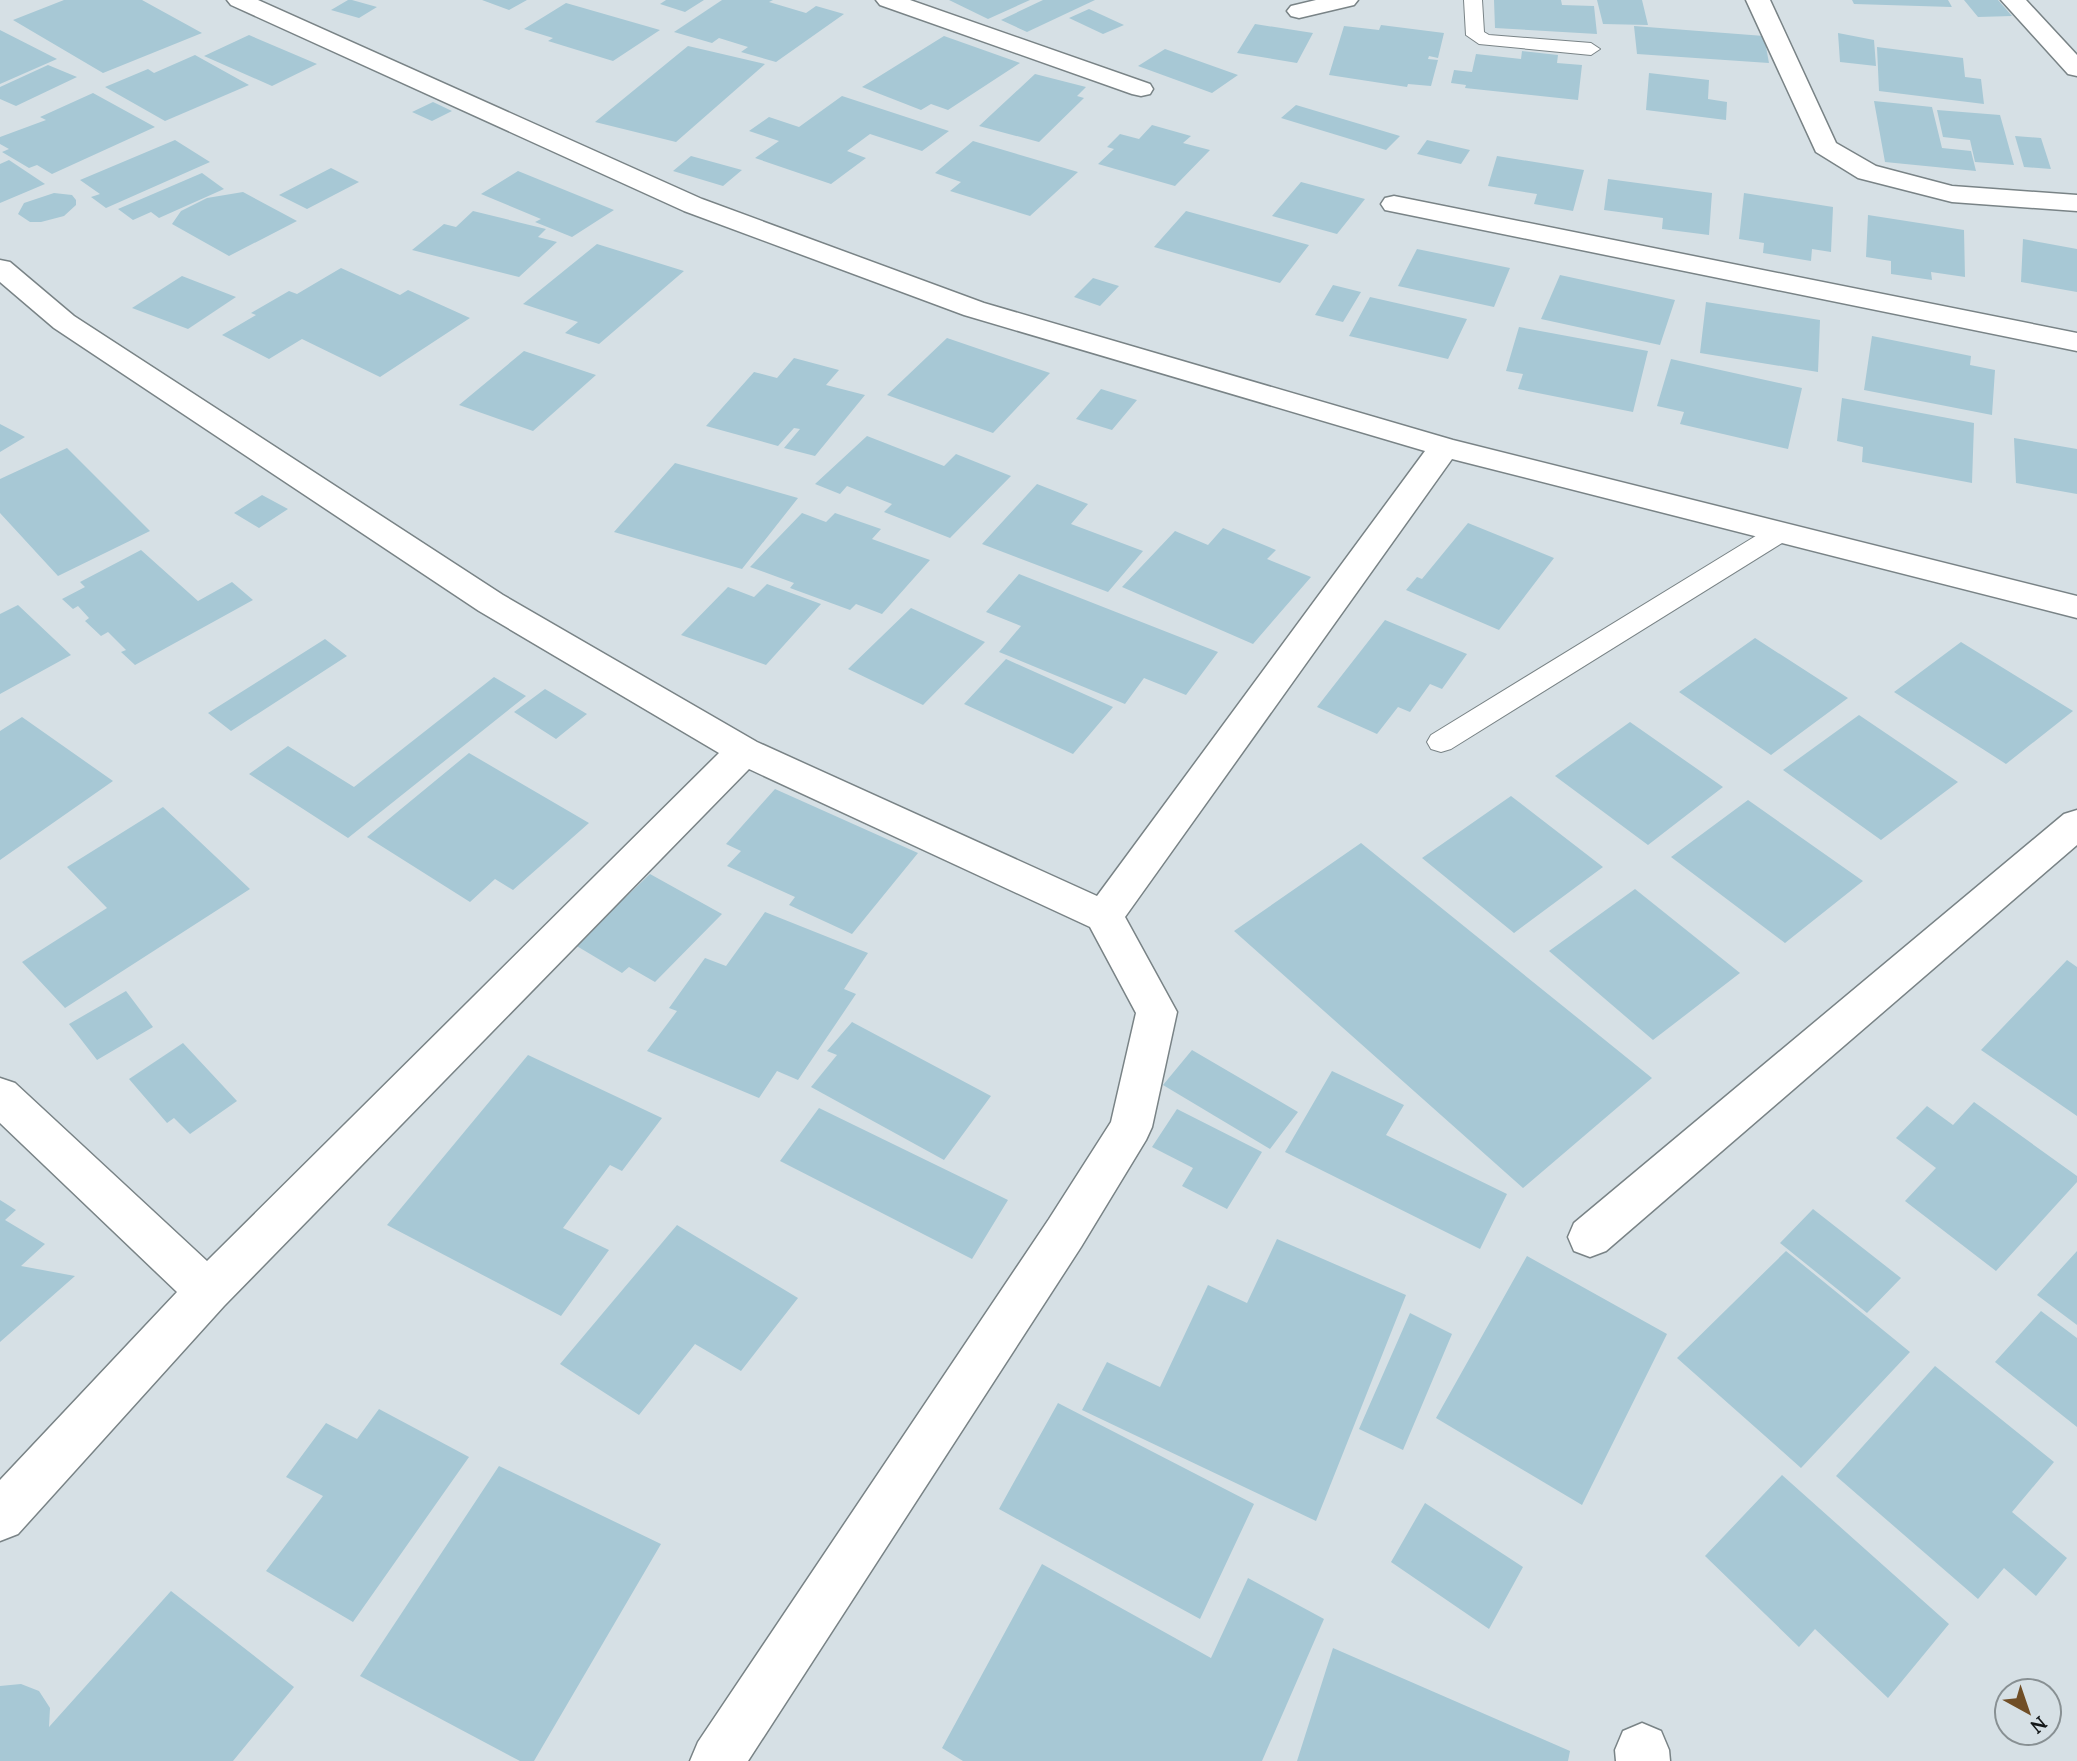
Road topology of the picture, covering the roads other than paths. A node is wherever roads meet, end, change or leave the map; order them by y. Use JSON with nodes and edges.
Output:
{"nodes":[{"id":1,"x":239,"y":0,"type":"edge"},
{"id":2,"x":888,"y":0,"type":"edge"},
{"id":3,"x":1346,"y":0,"type":"edge"},
{"id":4,"x":1473,"y":0,"type":"edge"},
{"id":5,"x":1758,"y":0,"type":"edge"},
{"id":6,"x":2012,"y":0,"type":"edge"},
{"id":7,"x":1299,"y":11,"type":"dead end"},
{"id":8,"x":1591,"y":49,"type":"dead end"},
{"id":9,"x":2077,"y":69,"type":"edge"},
{"id":10,"x":1141,"y":89,"type":"dead end"},
{"id":11,"x":2077,"y":203,"type":"edge"},
{"id":12,"x":1394,"y":204,"type":"dead end"},
{"id":13,"x":0,"y":268,"type":"edge"},
{"id":14,"x":2077,"y":342,"type":"edge"},
{"id":15,"x":1444,"y":447,"type":"junction"},
{"id":16,"x":1781,"y":531,"type":"junction"},
{"id":17,"x":2077,"y":607,"type":"edge"},
{"id":18,"x":1441,"y":742,"type":"dead end"},
{"id":19,"x":744,"y":751,"type":"junction"},
{"id":20,"x":2077,"y":824,"type":"edge"},
{"id":21,"x":1104,"y":916,"type":"junction"},
{"id":22,"x":0,"y":1096,"type":"edge"},
{"id":23,"x":1590,"y":1237,"type":"dead end"},
{"id":24,"x":208,"y":1292,"type":"junction"},
{"id":25,"x":0,"y":1516,"type":"edge"},
{"id":26,"x":717,"y":1761,"type":"edge"}],
"edges":[{"from":1,"to":15,"type":"street"},
{"from":2,"to":10,"type":"street"},
{"from":3,"to":7,"type":"street"},
{"from":4,"to":8,"type":"lane"},
{"from":5,"to":11,"type":"street"},
{"from":6,"to":9,"type":"street"},
{"from":12,"to":14,"type":"street"},
{"from":13,"to":19,"type":"street"},
{"from":15,"to":16,"type":"street"},
{"from":15,"to":21,"type":"street"},
{"from":16,"to":17,"type":"street"},
{"from":16,"to":18,"type":"lane"},
{"from":19,"to":21,"type":"street"},
{"from":19,"to":24,"type":"street"},
{"from":20,"to":23,"type":"street"},
{"from":21,"to":26,"type":"street"},
{"from":22,"to":24,"type":"street"},
{"from":24,"to":25,"type":"street"}]}
